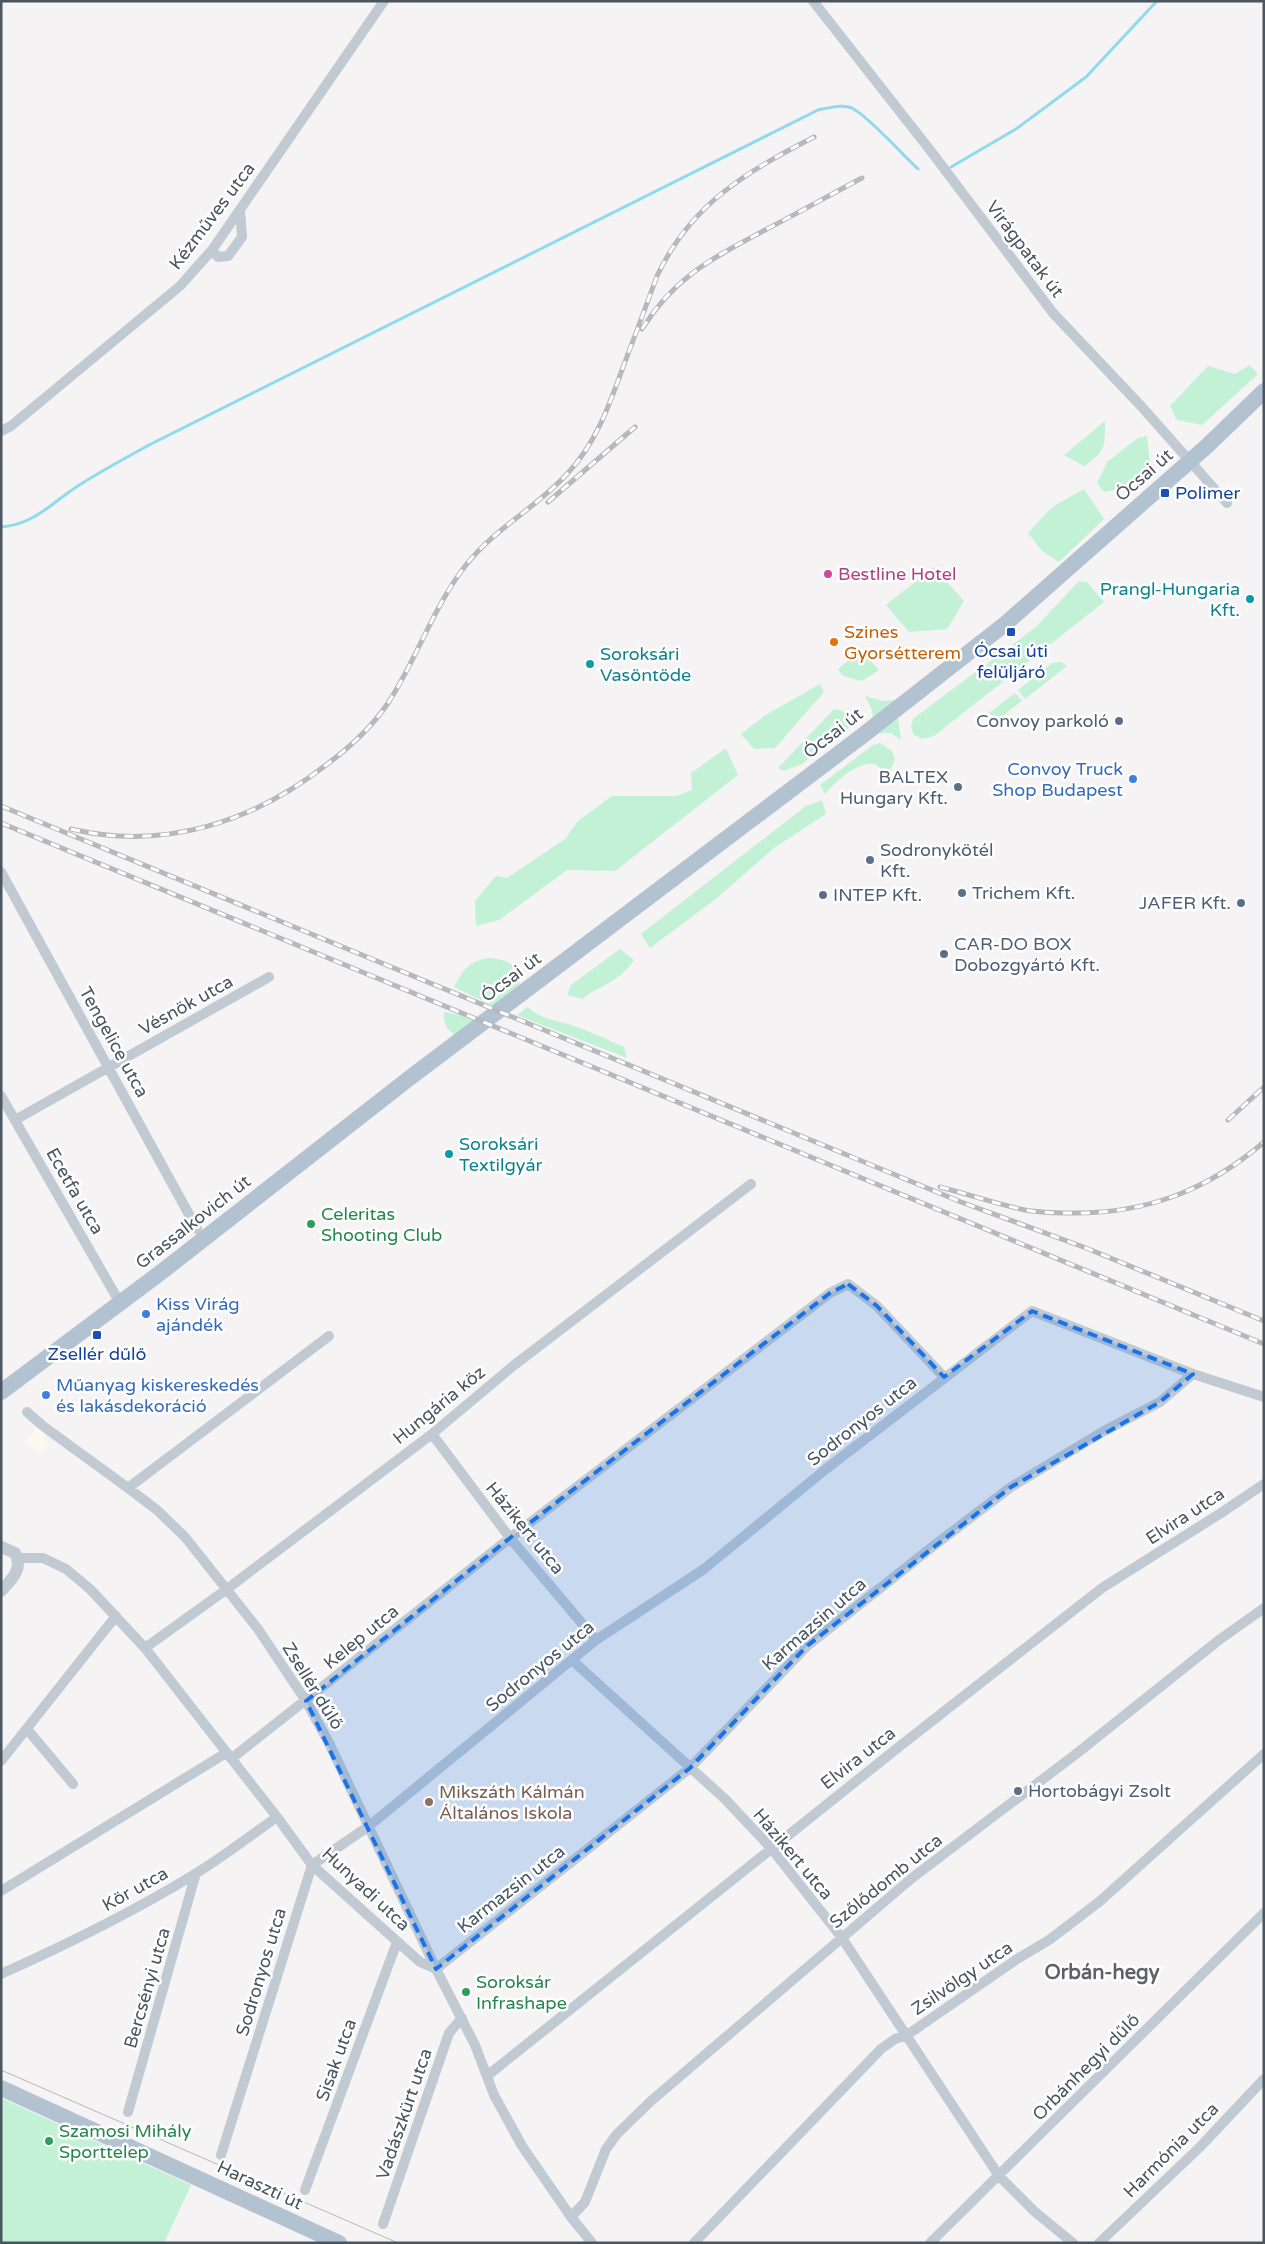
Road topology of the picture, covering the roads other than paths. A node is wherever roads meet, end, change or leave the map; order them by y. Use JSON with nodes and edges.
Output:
{"nodes":[{"id":1,"x":384,"y":1,"type":"edge"},
{"id":2,"x":813,"y":1,"type":"edge"},
{"id":3,"x":240,"y":210,"type":"junction"},
{"id":4,"x":212,"y":250,"type":"junction"},
{"id":5,"x":1264,"y":392,"type":"edge"},
{"id":6,"x":1,"y":431,"type":"edge"},
{"id":7,"x":1190,"y":461,"type":"junction"},
{"id":8,"x":1227,"y":503,"type":"dead end"},
{"id":9,"x":1,"y":872,"type":"edge"},
{"id":10,"x":269,"y":977,"type":"dead end"},
{"id":11,"x":110,"y":1067,"type":"junction"},
{"id":12,"x":407,"y":1080,"type":"joint"},
{"id":13,"x":1,"y":1096,"type":"edge"},
{"id":14,"x":15,"y":1120,"type":"junction"},
{"id":15,"x":751,"y":1184,"type":"dead end"},
{"id":16,"x":198,"y":1229,"type":"dead end"},
{"id":17,"x":120,"y":1303,"type":"junction"},
{"id":18,"x":329,"y":1336,"type":"dead end"},
{"id":19,"x":1193,"y":1374,"type":"junction"},
{"id":20,"x":944,"y":1377,"type":"junction"},
{"id":21,"x":1,"y":1392,"type":"edge"},
{"id":22,"x":1264,"y":1397,"type":"edge"},
{"id":23,"x":27,"y":1412,"type":"dead end"},
{"id":24,"x":432,"y":1434,"type":"junction"},
{"id":25,"x":1264,"y":1484,"type":"edge"},
{"id":26,"x":128,"y":1488,"type":"junction"},
{"id":27,"x":510,"y":1538,"type":"junction"},
{"id":28,"x":1,"y":1547,"type":"edge"},
{"id":29,"x":18,"y":1558,"type":"junction"},
{"id":30,"x":227,"y":1589,"type":"junction"},
{"id":31,"x":1,"y":1592,"type":"edge"},
{"id":32,"x":1264,"y":1608,"type":"edge"},
{"id":33,"x":116,"y":1616,"type":"junction"},
{"id":34,"x":596,"y":1640,"type":"junction"},
{"id":35,"x":145,"y":1648,"type":"junction"},
{"id":36,"x":573,"y":1661,"type":"junction"},
{"id":37,"x":306,"y":1701,"type":"junction"},
{"id":38,"x":27,"y":1729,"type":"junction"},
{"id":39,"x":1264,"y":1754,"type":"edge"},
{"id":40,"x":228,"y":1756,"type":"junction"},
{"id":41,"x":1,"y":1761,"type":"edge"},
{"id":42,"x":690,"y":1768,"type":"junction"},
{"id":43,"x":73,"y":1784,"type":"dead end"},
{"id":44,"x":277,"y":1817,"type":"junction"},
{"id":45,"x":369,"y":1826,"type":"junction"},
{"id":46,"x":771,"y":1848,"type":"junction"},
{"id":47,"x":312,"y":1865,"type":"junction"},
{"id":48,"x":196,"y":1874,"type":"junction"},
{"id":49,"x":1,"y":1891,"type":"edge"},
{"id":50,"x":1264,"y":1913,"type":"edge"},
{"id":51,"x":842,"y":1938,"type":"junction"},
{"id":52,"x":397,"y":1942,"type":"junction"},
{"id":53,"x":436,"y":1969,"type":"junction"},
{"id":54,"x":1,"y":1974,"type":"edge"},
{"id":55,"x":462,"y":2018,"type":"junction"},
{"id":56,"x":907,"y":2035,"type":"junction"},
{"id":57,"x":487,"y":2076,"type":"junction"},
{"id":58,"x":1264,"y":2079,"type":"edge"},
{"id":59,"x":1,"y":2088,"type":"edge"},
{"id":60,"x":128,"y":2112,"type":"dead end"},
{"id":61,"x":221,"y":2155,"type":"dead end"},
{"id":62,"x":999,"y":2176,"type":"junction"},
{"id":63,"x":305,"y":2190,"type":"dead end"},
{"id":64,"x":571,"y":2217,"type":"junction"},
{"id":65,"x":383,"y":2224,"type":"dead end"},
{"id":66,"x":339,"y":2243,"type":"edge"},
{"id":67,"x":592,"y":2243,"type":"edge"},
{"id":68,"x":694,"y":2243,"type":"edge"},
{"id":69,"x":930,"y":2243,"type":"edge"},
{"id":70,"x":1073,"y":2243,"type":"edge"},
{"id":71,"x":1100,"y":2243,"type":"edge"}],
"edges":[{"from":1,"to":3,"type":"street","name":"Kézműves utca"},
{"from":2,"to":7,"type":"street","name":"Virágpatak út"},
{"from":3,"to":4,"type":"street","name":"Kézműves utca"},
{"from":3,"to":4,"type":"street"},
{"from":4,"to":6,"type":"street","name":"Kézműves utca"},
{"from":5,"to":7,"type":"main road","name":"Ócsai út"},
{"from":7,"to":8,"type":"street","name":"Virágpatak út"},
{"from":7,"to":12,"type":"main road","name":"Ócsai út"},
{"from":9,"to":11,"type":"street","name":"Tengelice utca"},
{"from":10,"to":11,"type":"street","name":"Vésnök utca"},
{"from":11,"to":14,"type":"street","name":"Vésnök utca"},
{"from":11,"to":16,"type":"street","name":"Tengelice utca"},
{"from":12,"to":17,"type":"main road","name":"Grassalkovich út"},
{"from":13,"to":14,"type":"street","name":"Ecetfa utca"},
{"from":14,"to":17,"type":"street","name":"Ecetfa utca"},
{"from":15,"to":24,"type":"street","name":"Hungária köz"},
{"from":17,"to":21,"type":"main road","name":"Grassalkovich út"},
{"from":18,"to":26,"type":"street"},
{"from":19,"to":20,"type":"street","name":"Sodronyos utca"},
{"from":19,"to":22,"type":"street"},
{"from":19,"to":42,"type":"street","name":"Karmazsin utca"},
{"from":20,"to":27,"type":"street","name":"Kelep utca"},
{"from":20,"to":34,"type":"street","name":"Sodronyos utca"},
{"from":23,"to":26,"type":"street","name":"Zsellér dűlő"},
{"from":24,"to":27,"type":"street","name":"Házikert utca"},
{"from":24,"to":30,"type":"street","name":"Hungária köz"},
{"from":25,"to":46,"type":"street","name":"Elvira utca"},
{"from":26,"to":30,"type":"street","name":"Zsellér dűlő"},
{"from":27,"to":34,"type":"street","name":"Házikert utca"},
{"from":27,"to":37,"type":"street","name":"Kelep utca"},
{"from":28,"to":29,"type":"street"},
{"from":29,"to":31,"type":"street"},
{"from":29,"to":33,"type":"street","name":"Hunyadi utca"},
{"from":30,"to":35,"type":"street","name":"Hungária köz"},
{"from":30,"to":37,"type":"street","name":"Zsellér dűlő"},
{"from":32,"to":51,"type":"street","name":"Szőlődomb utca"},
{"from":33,"to":35,"type":"street","name":"Hunyadi utca"},
{"from":33,"to":38,"type":"street"},
{"from":34,"to":36,"type":"street","name":"Sodronyos utca"},
{"from":35,"to":40,"type":"street","name":"Hunyadi utca"},
{"from":36,"to":42,"type":"street","name":"Házikert utca"},
{"from":36,"to":45,"type":"street","name":"Sodronyos utca"},
{"from":37,"to":40,"type":"street","name":"Kelep utca"},
{"from":37,"to":45,"type":"street","name":"Zsellér dűlő"},
{"from":38,"to":41,"type":"street"},
{"from":38,"to":43,"type":"street"},
{"from":39,"to":56,"type":"street","name":"Zsilvölgy utca"},
{"from":40,"to":44,"type":"street","name":"Hunyadi utca"},
{"from":40,"to":49,"type":"street","name":"Kelep utca"},
{"from":42,"to":46,"type":"street","name":"Házikert utca"},
{"from":42,"to":53,"type":"street","name":"Karmazsin utca"},
{"from":44,"to":47,"type":"street","name":"Hunyadi utca"},
{"from":44,"to":48,"type":"street","name":"Kör utca"},
{"from":45,"to":47,"type":"street","name":"Sodronyos utca"},
{"from":45,"to":53,"type":"street","name":"Zsellér dűlő"},
{"from":46,"to":51,"type":"street","name":"Házikert utca"},
{"from":46,"to":57,"type":"street","name":"Elvira utca"},
{"from":47,"to":52,"type":"street","name":"Hunyadi utca"},
{"from":47,"to":61,"type":"street","name":"Sodronyos utca"},
{"from":48,"to":54,"type":"street","name":"Kör utca"},
{"from":48,"to":60,"type":"street","name":"Bercsényi utca"},
{"from":50,"to":62,"type":"street","name":"Orbánhegyi dűlő"},
{"from":51,"to":56,"type":"street","name":"Házikert utca"},
{"from":51,"to":64,"type":"street","name":"Szőlődomb utca"},
{"from":52,"to":53,"type":"street","name":"Hunyadi utca"},
{"from":52,"to":63,"type":"street","name":"Sisak utca"},
{"from":53,"to":55,"type":"street"},
{"from":55,"to":57,"type":"street"},
{"from":55,"to":65,"type":"street","name":"Vadászkürt utca"},
{"from":56,"to":62,"type":"street","name":"Házikert utca"},
{"from":56,"to":68,"type":"street","name":"Zsilvölgy utca"},
{"from":57,"to":64,"type":"street"},
{"from":58,"to":71,"type":"street","name":"Harmónia utca"},
{"from":59,"to":66,"type":"main road","name":"Haraszti út"},
{"from":62,"to":69,"type":"street","name":"Orbánhegyi dűlő"},
{"from":62,"to":70,"type":"street","name":"Házikert utca"},
{"from":64,"to":67,"type":"street"}]}
